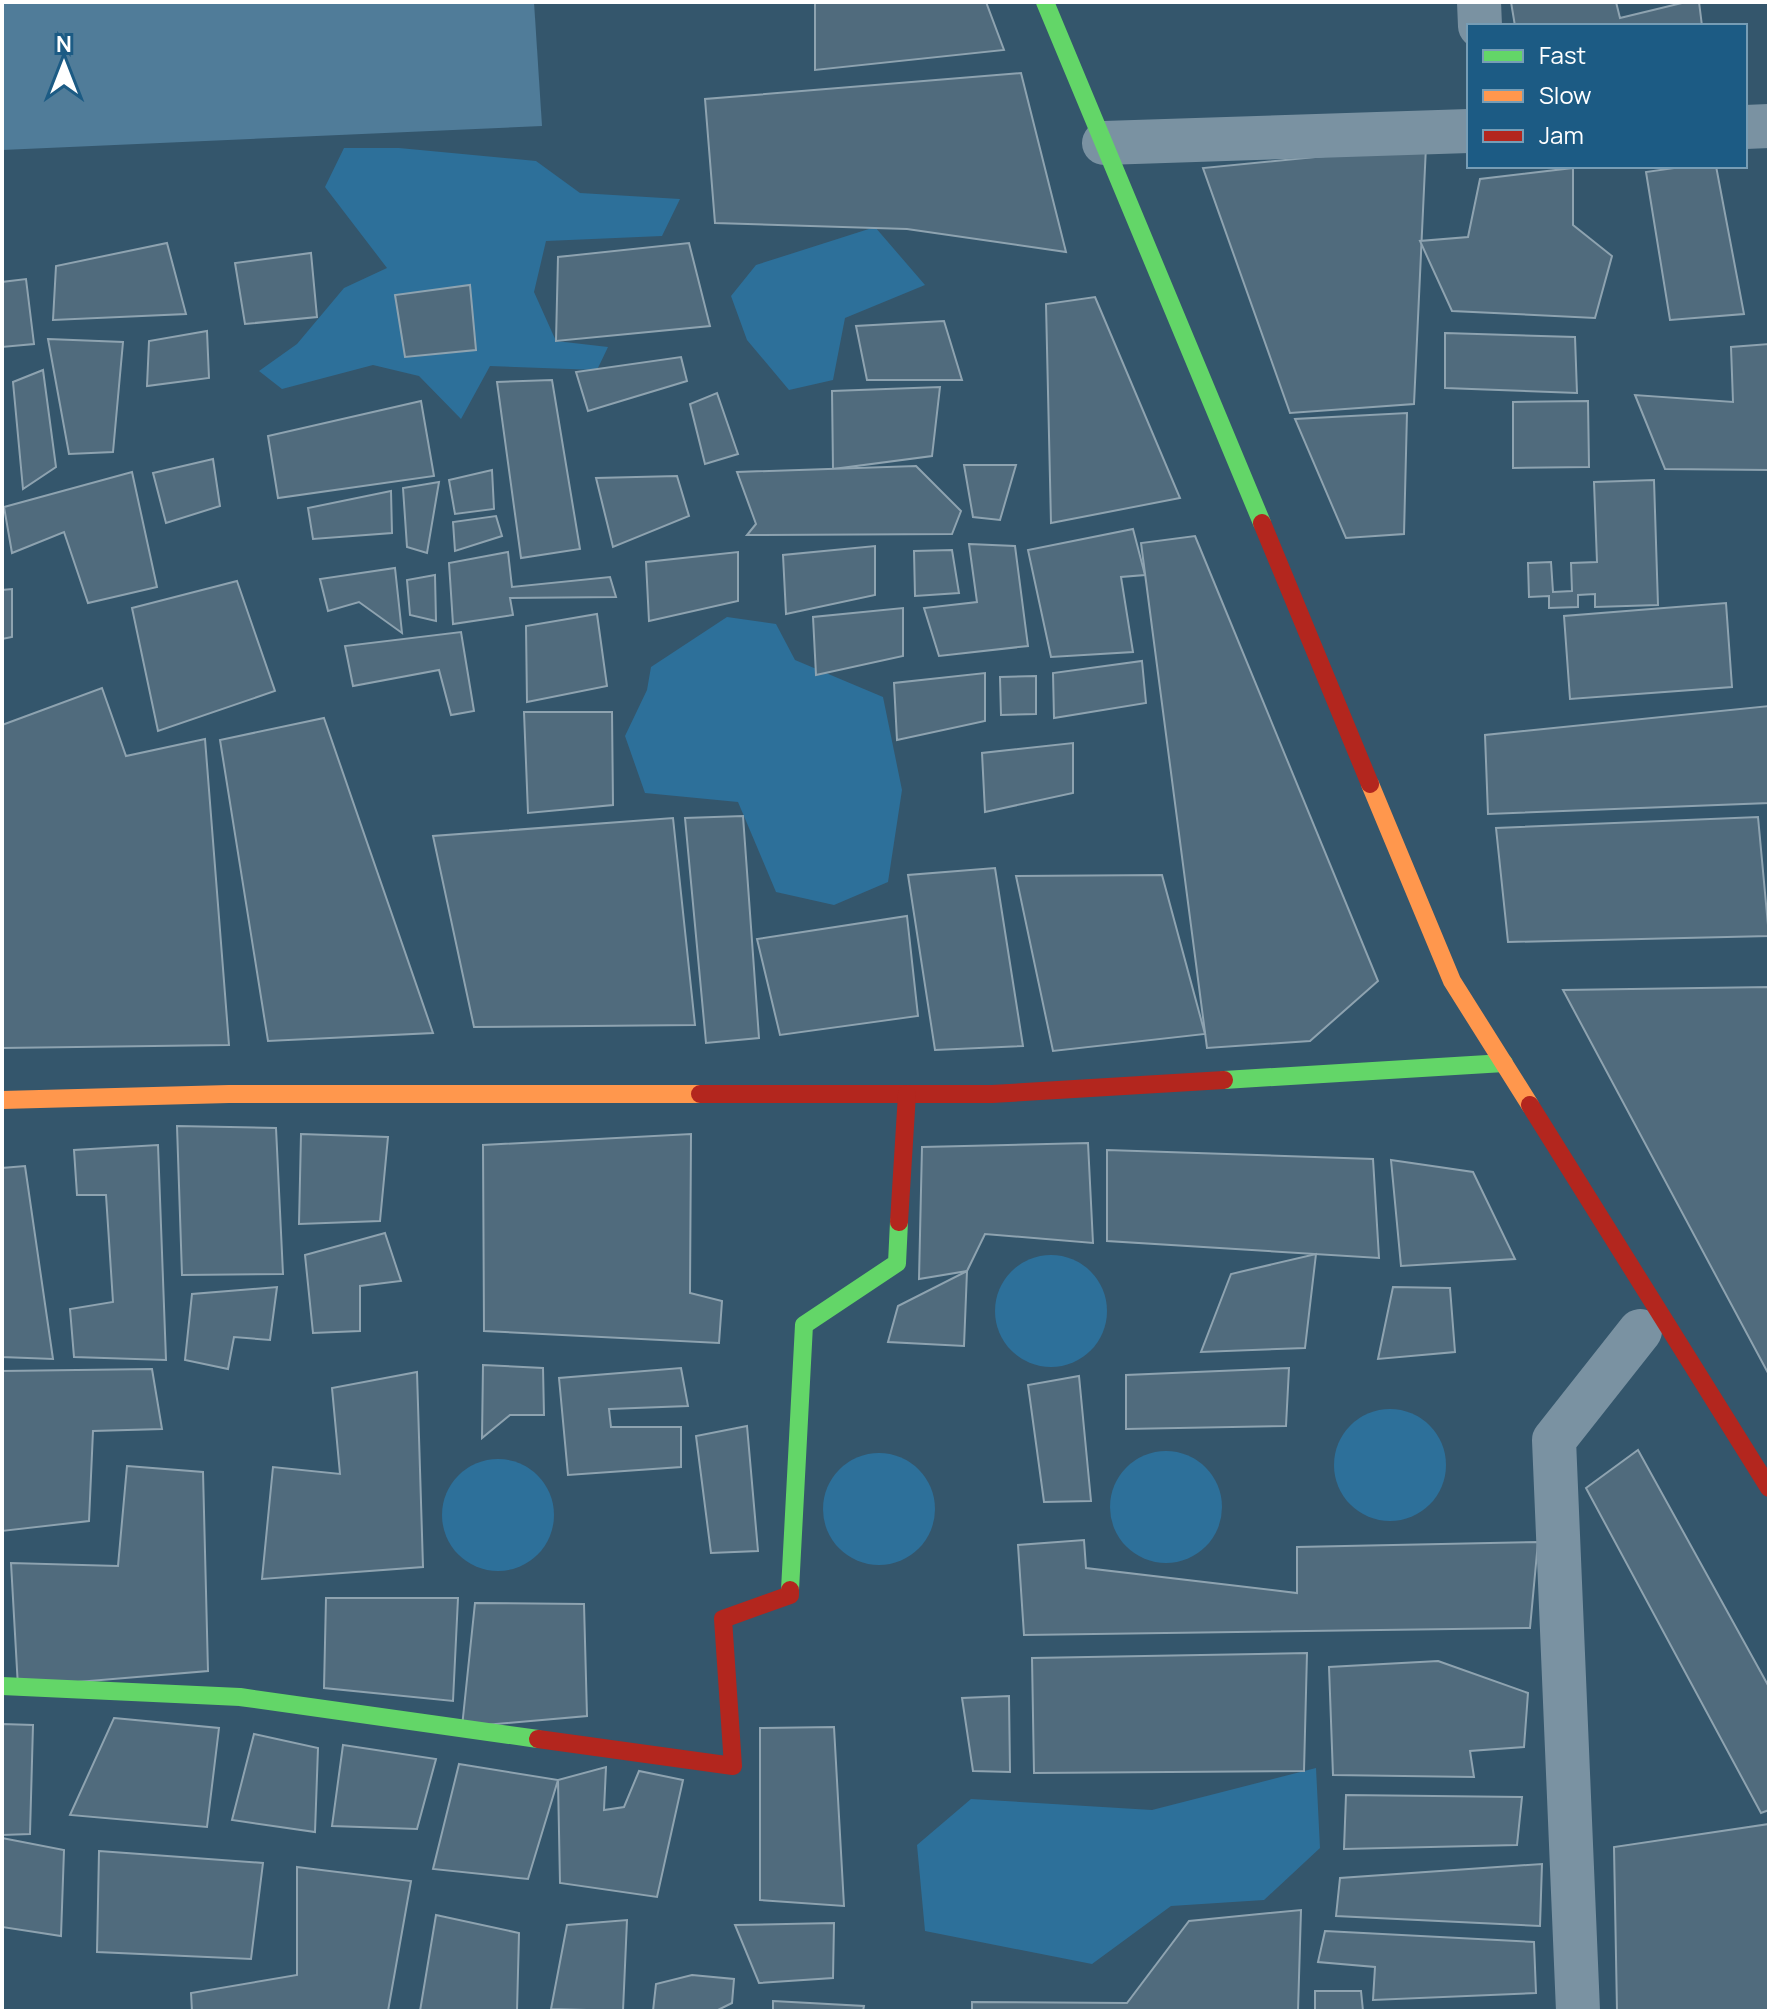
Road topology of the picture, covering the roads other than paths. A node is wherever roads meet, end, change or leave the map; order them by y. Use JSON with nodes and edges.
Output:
{"nodes":[{"id":1,"x":1045,"y":2,"type":"edge"},
{"id":2,"x":1479,"y":2,"type":"edge"},
{"id":3,"x":1480,"y":24,"type":"edge"},
{"id":4,"x":1769,"y":126,"type":"edge"},
{"id":5,"x":1747,"y":127,"type":"edge"},
{"id":6,"x":1467,"y":131,"type":"edge"},
{"id":7,"x":1104,"y":143,"type":"junction"},
{"id":8,"x":1504,"y":1063,"type":"junction"},
{"id":9,"x":907,"y":1094,"type":"junction"},
{"id":10,"x":2,"y":1100,"type":"edge"},
{"id":11,"x":1640,"y":1331,"type":"dead end"},
{"id":12,"x":1769,"y":1488,"type":"edge"},
{"id":13,"x":2,"y":1686,"type":"edge"},
{"id":14,"x":1578,"y":2011,"type":"edge"}],
"edges":[{"from":1,"to":7,"type":"street"},
{"from":2,"to":3,"type":"street"},
{"from":4,"to":5,"type":"street"},
{"from":6,"to":7,"type":"street"},
{"from":7,"to":8,"type":"street"},
{"from":8,"to":9,"type":"street"},
{"from":8,"to":12,"type":"street"},
{"from":9,"to":10,"type":"street"},
{"from":9,"to":13,"type":"street"},
{"from":11,"to":14,"type":"street"}]}
